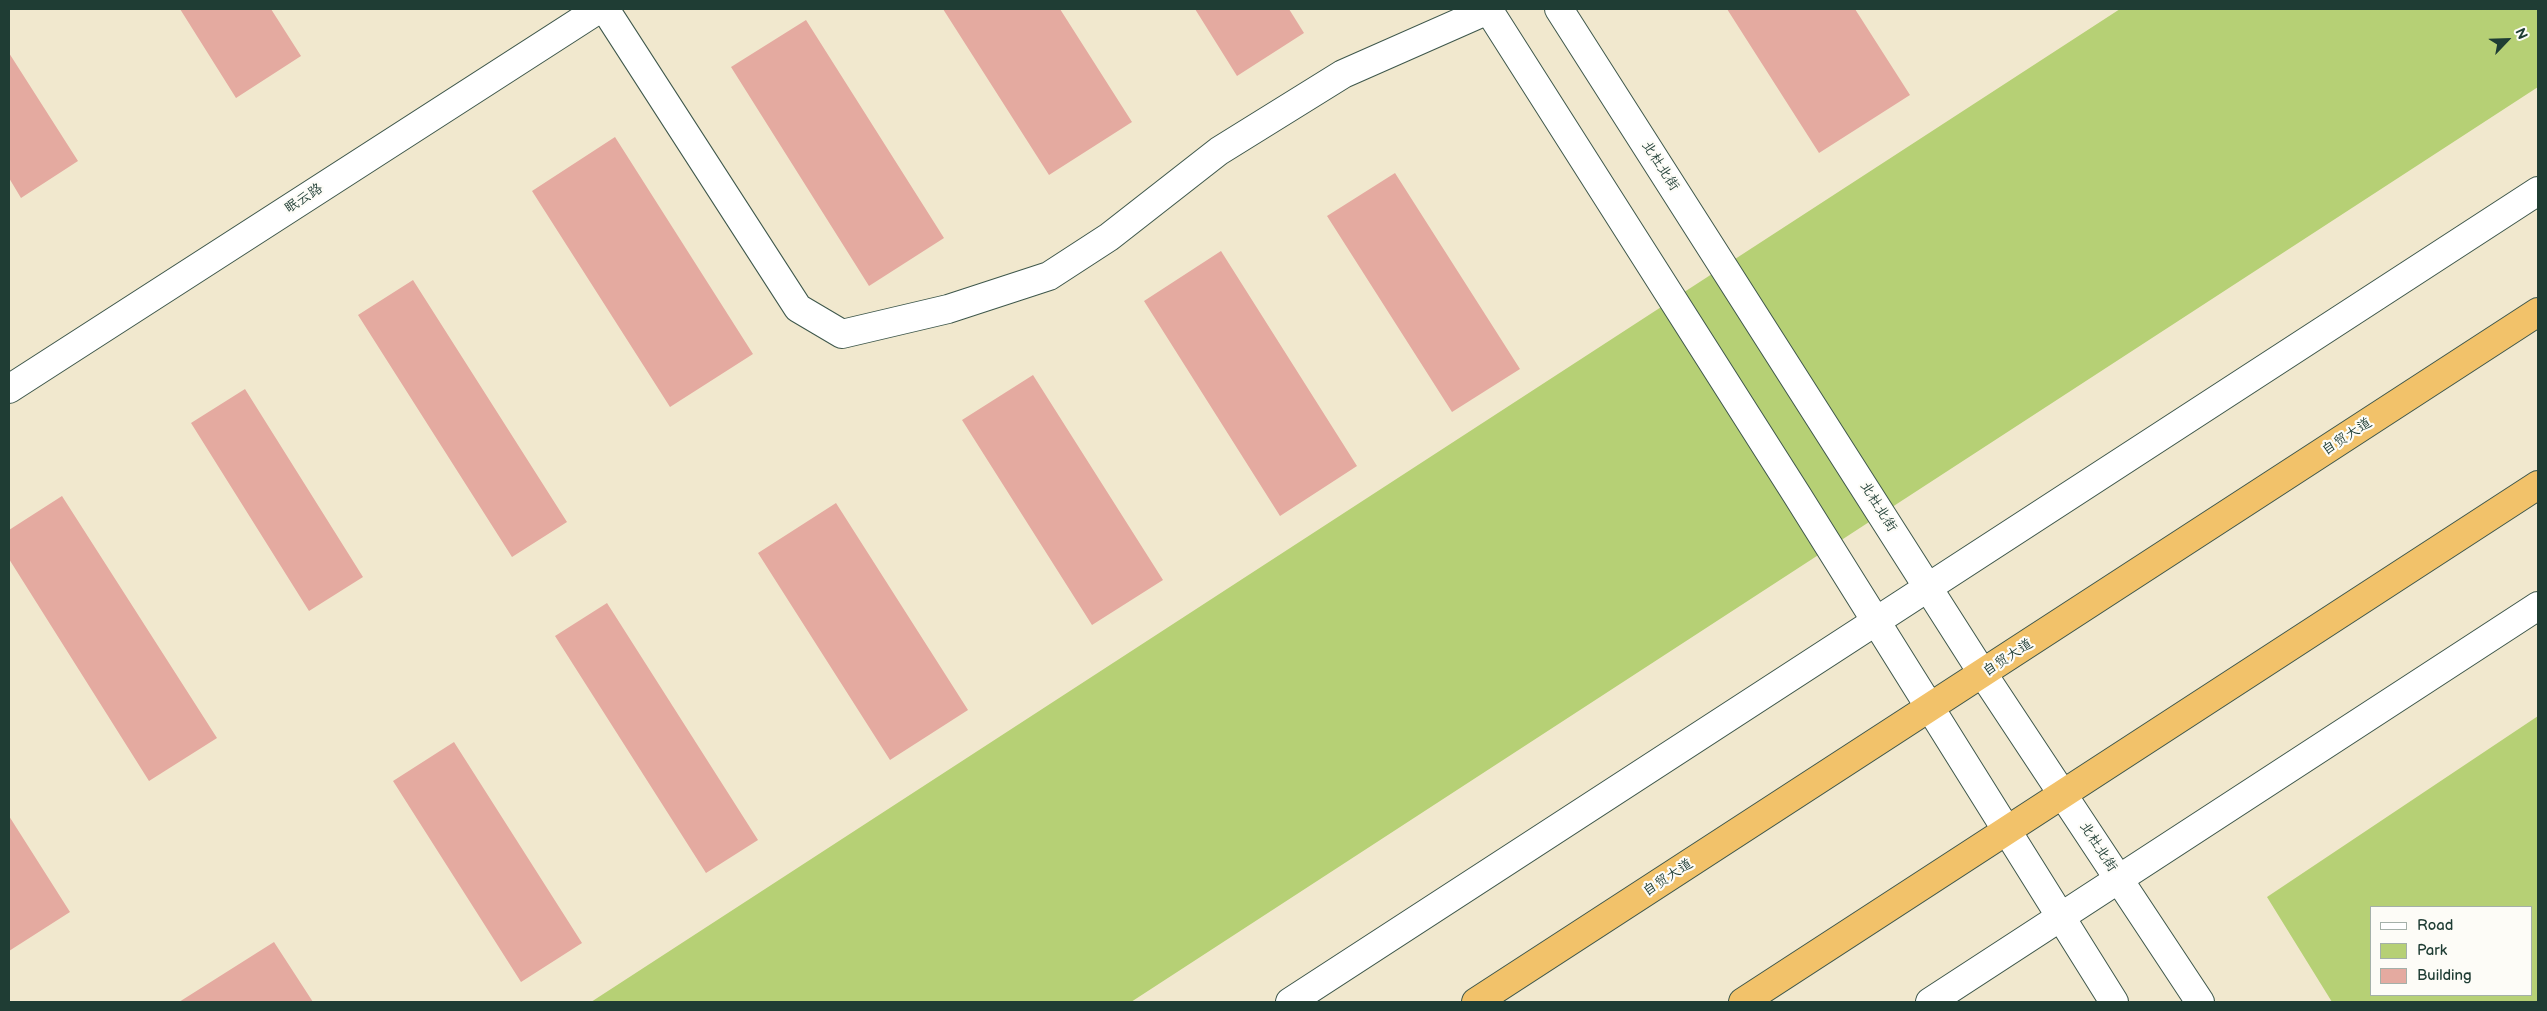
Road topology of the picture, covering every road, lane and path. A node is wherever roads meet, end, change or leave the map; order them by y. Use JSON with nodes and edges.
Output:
{"nodes":[{"id":1,"x":599,"y":9,"type":"edge"},
{"id":2,"x":605,"y":9,"type":"edge"},
{"id":3,"x":1488,"y":9,"type":"edge"},
{"id":4,"x":1559,"y":9,"type":"edge"},
{"id":5,"x":2538,"y":191,"type":"edge"},
{"id":6,"x":2538,"y":312,"type":"edge"},
{"id":7,"x":9,"y":389,"type":"edge"},
{"id":8,"x":2538,"y":485,"type":"edge"},
{"id":9,"x":1929,"y":587,"type":"junction"},
{"id":10,"x":2538,"y":606,"type":"edge"},
{"id":11,"x":1876,"y":621,"type":"junction"},
{"id":12,"x":1983,"y":674,"type":"junction"},
{"id":13,"x":1931,"y":708,"type":"junction"},
{"id":14,"x":2063,"y":793,"type":"junction"},
{"id":15,"x":2007,"y":830,"type":"junction"},
{"id":16,"x":2120,"y":879,"type":"junction"},
{"id":17,"x":2061,"y":917,"type":"junction"},
{"id":18,"x":1290,"y":1002,"type":"edge"},
{"id":19,"x":1476,"y":1002,"type":"edge"},
{"id":20,"x":1742,"y":1002,"type":"edge"},
{"id":21,"x":1930,"y":1002,"type":"edge"},
{"id":22,"x":2114,"y":1002,"type":"edge"},
{"id":23,"x":2200,"y":1002,"type":"edge"}],
"edges":[{"from":1,"to":7,"type":"street","name":"眠云路"},
{"from":2,"to":3,"type":"street"},
{"from":3,"to":11,"type":"street"},
{"from":4,"to":9,"type":"street","name":"北杜北街"},
{"from":5,"to":9,"type":"street"},
{"from":6,"to":12,"type":"highway","name":"自贸大道"},
{"from":8,"to":14,"type":"highway"},
{"from":9,"to":11,"type":"street"},
{"from":9,"to":12,"type":"street","name":"北杜北街"},
{"from":10,"to":16,"type":"street"},
{"from":11,"to":13,"type":"street"},
{"from":11,"to":18,"type":"street"},
{"from":12,"to":13,"type":"highway","name":"自贸大道"},
{"from":12,"to":14,"type":"street","name":"北杜北街"},
{"from":13,"to":15,"type":"street"},
{"from":13,"to":19,"type":"highway","name":"自贸大道"},
{"from":14,"to":15,"type":"highway"},
{"from":14,"to":16,"type":"street","name":"北杜北街"},
{"from":15,"to":17,"type":"street"},
{"from":15,"to":20,"type":"highway"},
{"from":16,"to":17,"type":"street"},
{"from":16,"to":23,"type":"street","name":"北杜北街"},
{"from":17,"to":21,"type":"street"},
{"from":17,"to":22,"type":"street"}]}
